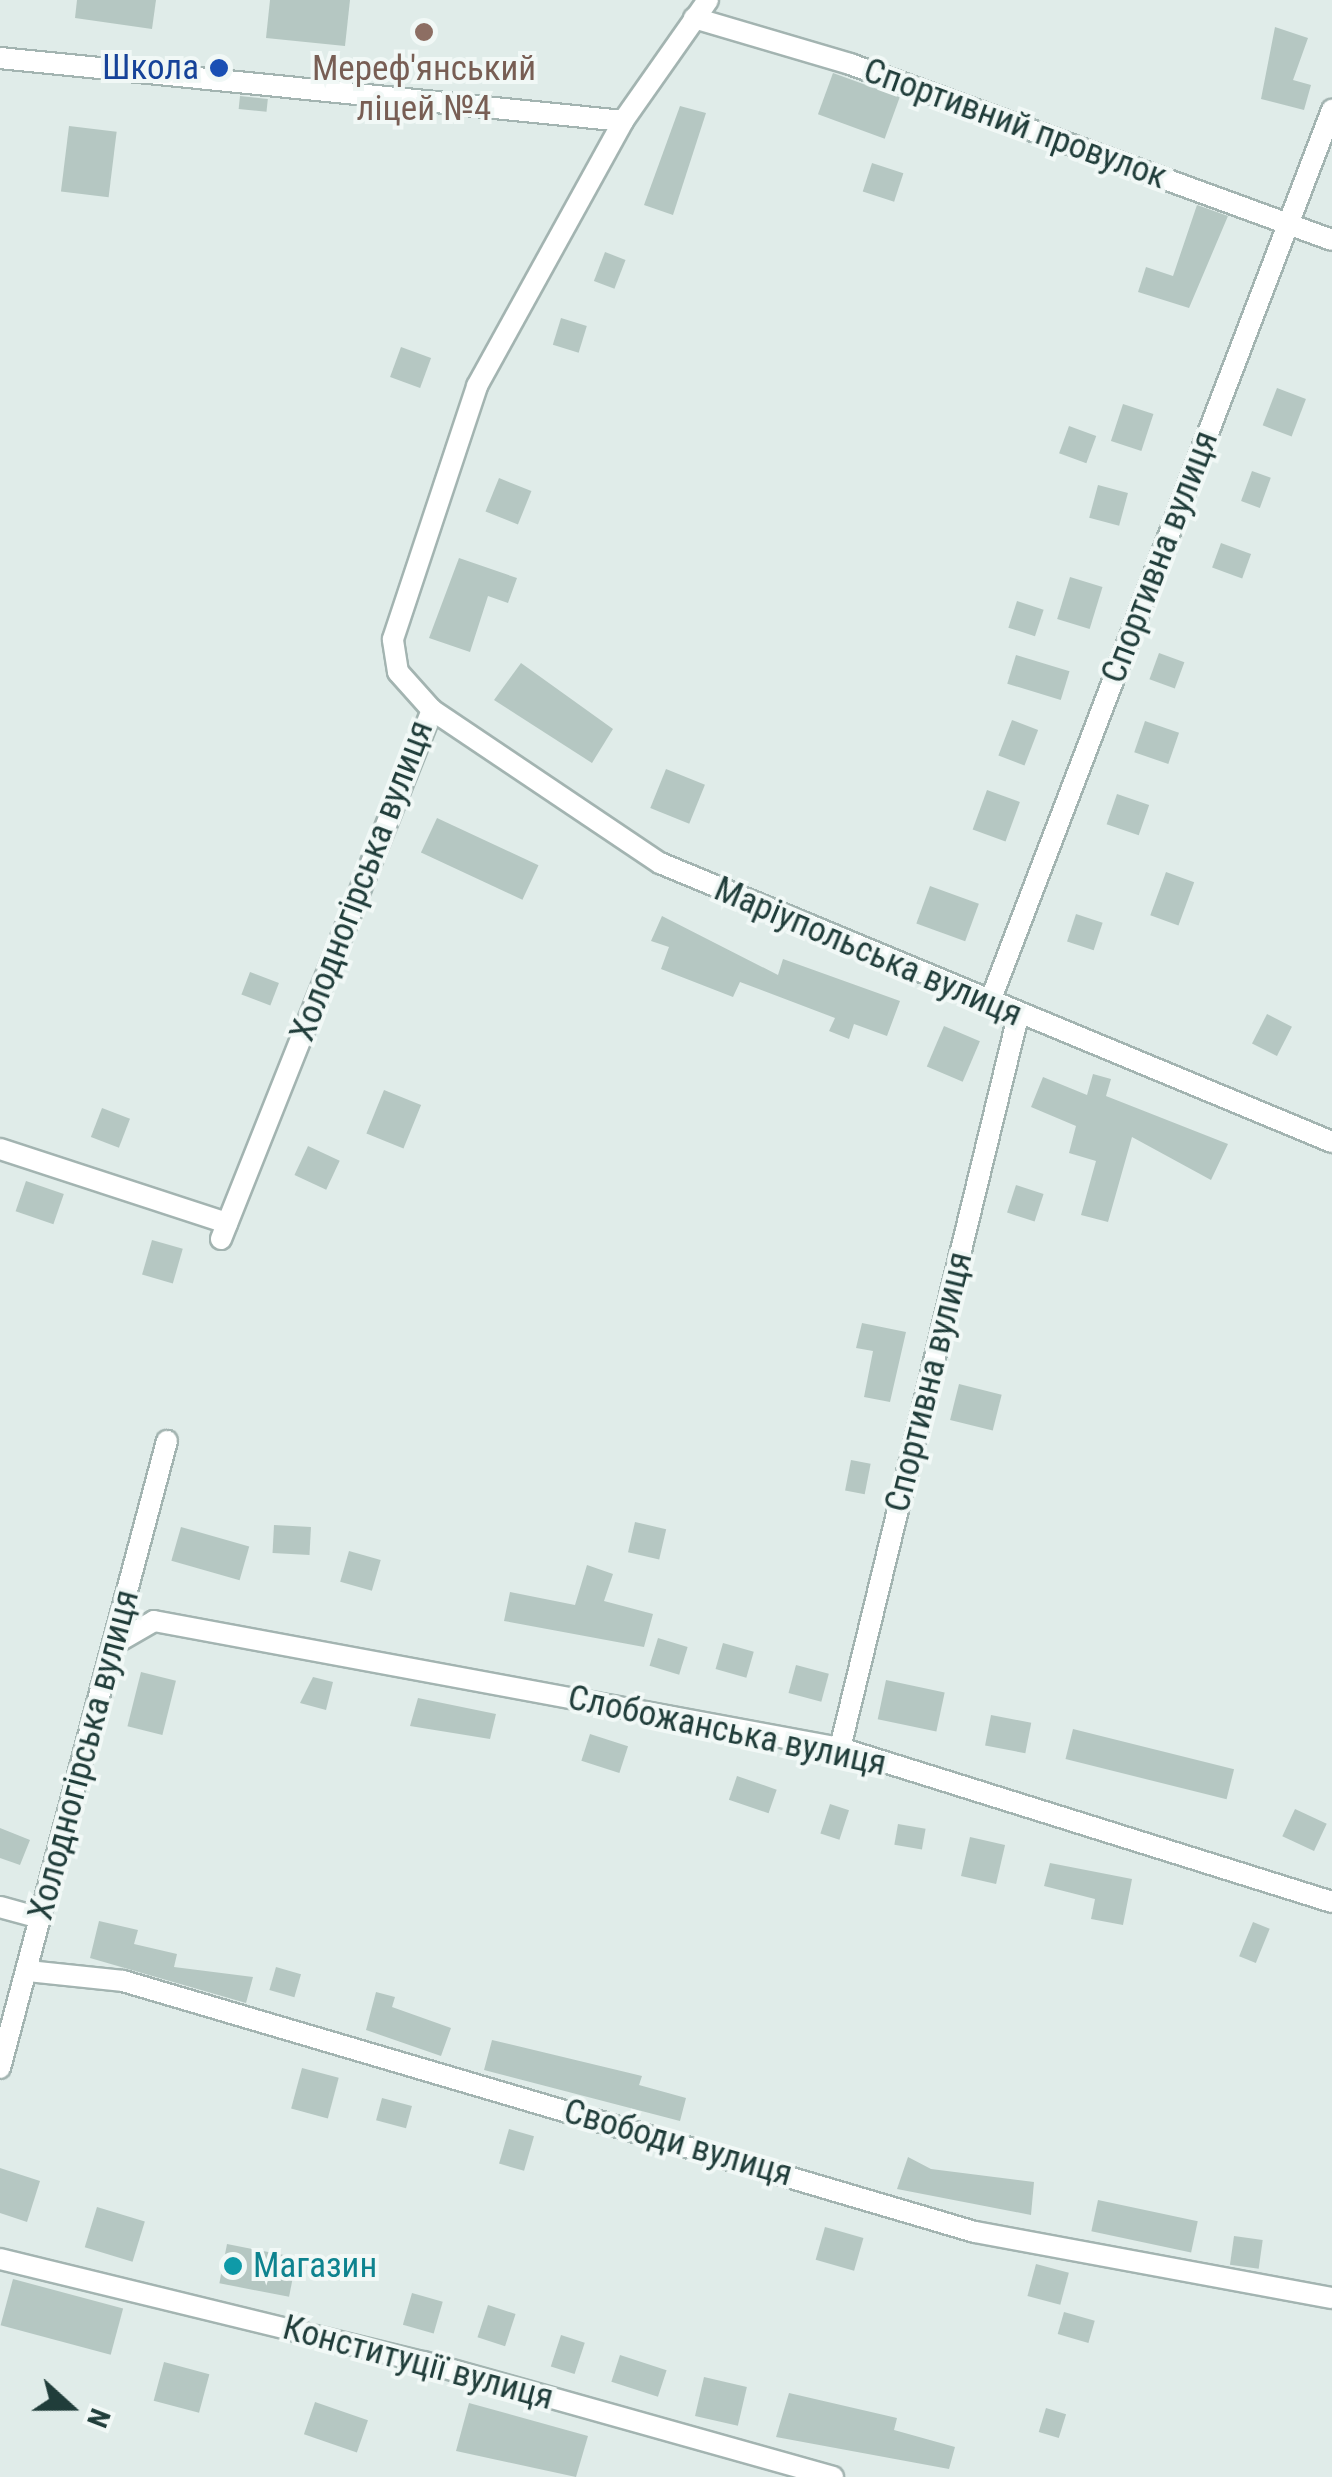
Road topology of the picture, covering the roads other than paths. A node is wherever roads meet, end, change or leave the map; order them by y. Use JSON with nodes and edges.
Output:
{"nodes":[{"id":1,"x":708,"y":0,"type":"edge"},
{"id":2,"x":694,"y":18,"type":"junction"},
{"id":3,"x":0,"y":58,"type":"edge"},
{"id":4,"x":1332,"y":110,"type":"edge"},
{"id":5,"x":622,"y":121,"type":"junction"},
{"id":6,"x":1288,"y":224,"type":"junction"},
{"id":7,"x":1332,"y":240,"type":"edge"},
{"id":8,"x":432,"y":710,"type":"junction"},
{"id":9,"x":989,"y":1004,"type":"junction"},
{"id":10,"x":1018,"y":1016,"type":"junction"},
{"id":11,"x":1332,"y":1142,"type":"edge"},
{"id":12,"x":0,"y":1149,"type":"edge"},
{"id":13,"x":166,"y":1441,"type":"dead end"},
{"id":14,"x":114,"y":1644,"type":"junction"},
{"id":15,"x":840,"y":1748,"type":"junction"},
{"id":16,"x":1332,"y":1902,"type":"edge"},
{"id":17,"x":0,"y":1907,"type":"edge"},
{"id":18,"x":40,"y":1918,"type":"junction"},
{"id":19,"x":28,"y":1971,"type":"junction"},
{"id":20,"x":0,"y":2068,"type":"edge"},
{"id":21,"x":0,"y":2259,"type":"edge"},
{"id":22,"x":1332,"y":2298,"type":"edge"},
{"id":23,"x":833,"y":2477,"type":"edge"}],
"edges":[{"from":1,"to":2,"type":"street","name":"Холодногірська вулиця"},
{"from":2,"to":5,"type":"street","name":"Холодногірська вулиця"},
{"from":2,"to":6,"type":"street","name":"Спортивний провулок"},
{"from":3,"to":5,"type":"street"},
{"from":4,"to":6,"type":"street","name":"Спортивна вулиця"},
{"from":5,"to":8,"type":"street","name":"Холодногірська вулиця"},
{"from":6,"to":7,"type":"street","name":"Спортивний провулок"},
{"from":6,"to":9,"type":"street","name":"Спортивна вулиця"},
{"from":8,"to":9,"type":"street","name":"Маріупольська вулиця"},
{"from":8,"to":12,"type":"street","name":"Холодногірська вулиця"},
{"from":9,"to":10,"type":"street","name":"Маріупольська вулиця"},
{"from":10,"to":11,"type":"street","name":"Маріупольська вулиця"},
{"from":10,"to":15,"type":"street","name":"Спортивна вулиця"},
{"from":13,"to":14,"type":"street","name":"Холодногірська вулиця"},
{"from":14,"to":15,"type":"street","name":"Слобожанська вулиця"},
{"from":14,"to":18,"type":"street","name":"Холодногірська вулиця"},
{"from":15,"to":16,"type":"street","name":"Слобожанська вулиця"},
{"from":17,"to":18,"type":"street"},
{"from":18,"to":19,"type":"street","name":"Холодногірська вулиця"},
{"from":19,"to":20,"type":"street","name":"Холодногірська вулиця"},
{"from":19,"to":22,"type":"street","name":"Свободи вулиця"},
{"from":21,"to":23,"type":"street","name":"Конституції вулиця"}]}
